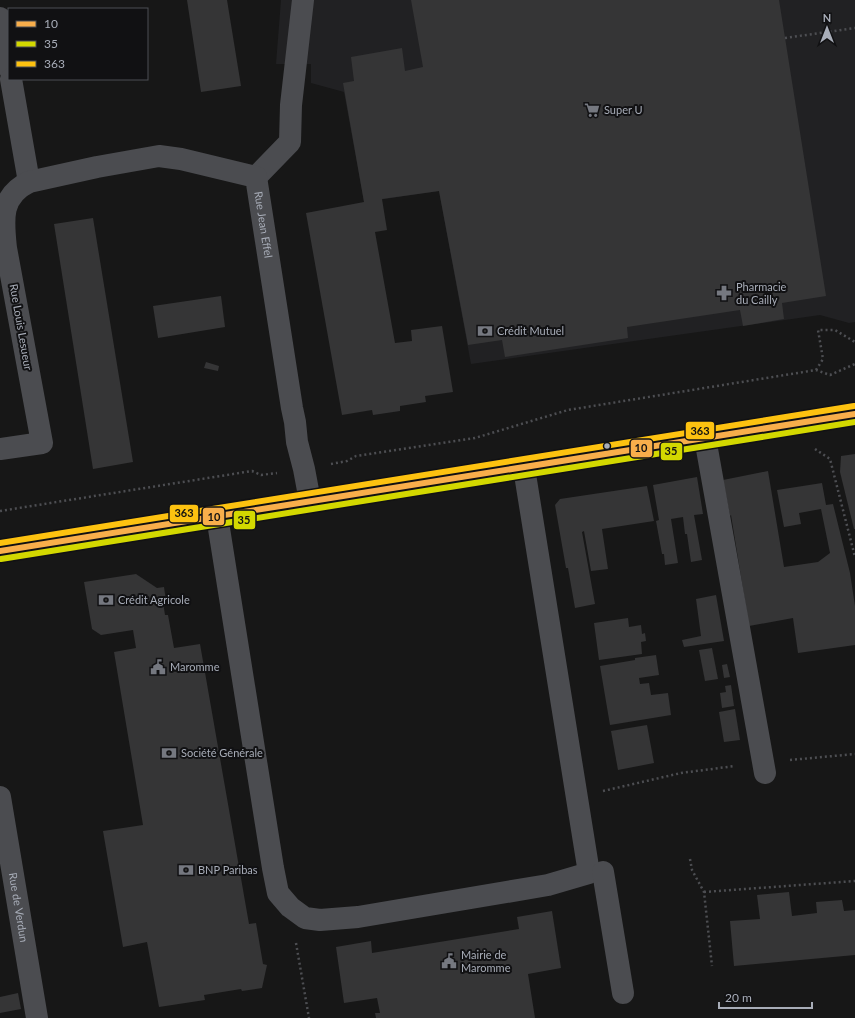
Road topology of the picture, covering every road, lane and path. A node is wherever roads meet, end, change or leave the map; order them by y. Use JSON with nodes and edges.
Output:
{"nodes":[{"id":1,"x":303,"y":0,"type":"edge"},
{"id":2,"x":0,"y":18,"type":"edge"},
{"id":3,"x":855,"y":28,"type":"edge"},
{"id":4,"x":785,"y":38,"type":"dead end"},
{"id":5,"x":8,"y":62,"type":"edge"},
{"id":6,"x":11,"y":80,"type":"edge"},
{"id":7,"x":256,"y":177,"type":"junction"},
{"id":8,"x":29,"y":182,"type":"junction"},
{"id":9,"x":855,"y":342,"type":"edge"},
{"id":10,"x":855,"y":364,"type":"edge"},
{"id":11,"x":816,"y":370,"type":"junction"},
{"id":12,"x":855,"y":414,"type":"edge"},
{"id":13,"x":808,"y":422,"type":"junction"},
{"id":14,"x":705,"y":438,"type":"junction"},
{"id":15,"x":0,"y":449,"type":"edge"},
{"id":16,"x":356,"y":456,"type":"dead end"},
{"id":17,"x":524,"y":468,"type":"junction"},
{"id":18,"x":252,"y":471,"type":"dead end"},
{"id":19,"x":310,"y":501,"type":"junction"},
{"id":20,"x":0,"y":511,"type":"edge"},
{"id":21,"x":217,"y":516,"type":"junction"},
{"id":22,"x":0,"y":550,"type":"edge"},
{"id":23,"x":855,"y":557,"type":"edge"},
{"id":24,"x":855,"y":754,"type":"edge"},
{"id":25,"x":764,"y":768,"type":"junction"},
{"id":26,"x":0,"y":797,"type":"edge"},
{"id":27,"x":577,"y":797,"type":"junction"},
{"id":28,"x":690,"y":859,"type":"dead end"},
{"id":29,"x":603,"y":872,"type":"dead end"},
{"id":30,"x":855,"y":881,"type":"edge"},
{"id":31,"x":704,"y":892,"type":"junction"},
{"id":32,"x":290,"y":907,"type":"junction"},
{"id":33,"x":712,"y":966,"type":"dead end"},
{"id":34,"x":623,"y":993,"type":"dead end"},
{"id":35,"x":308,"y":1017,"type":"edge"},
{"id":36,"x":37,"y":1018,"type":"edge"},
{"id":37,"x":304,"y":1018,"type":"edge"}],
"edges":[{"from":1,"to":7,"type":"street"},
{"from":2,"to":5,"type":"street"},
{"from":3,"to":4,"type":"path"},
{"from":6,"to":8,"type":"street"},
{"from":7,"to":8,"type":"street","name":"Rue Jean Effel"},
{"from":7,"to":19,"type":"street","name":"Rue Jean Effel"},
{"from":8,"to":15,"type":"street","name":"Rue Louis Lesueur"},
{"from":9,"to":11,"type":"path"},
{"from":10,"to":11,"type":"path"},
{"from":11,"to":16,"type":"path"},
{"from":12,"to":13,"type":"main road"},
{"from":13,"to":14,"type":"main road"},
{"from":13,"to":23,"type":"path"},
{"from":14,"to":17,"type":"main road"},
{"from":14,"to":25,"type":"street"},
{"from":17,"to":19,"type":"main road"},
{"from":17,"to":27,"type":"street"},
{"from":18,"to":20,"type":"path"},
{"from":19,"to":21,"type":"main road"},
{"from":21,"to":22,"type":"main road"},
{"from":21,"to":32,"type":"street"},
{"from":24,"to":25,"type":"path"},
{"from":25,"to":27,"type":"path"},
{"from":26,"to":36,"type":"street","name":"Rue de Verdun"},
{"from":27,"to":32,"type":"street"},
{"from":28,"to":31,"type":"path"},
{"from":29,"to":34,"type":"street"},
{"from":30,"to":31,"type":"path"},
{"from":31,"to":33,"type":"path"},
{"from":32,"to":35,"type":"path"},
{"from":35,"to":37,"type":"path"}]}
